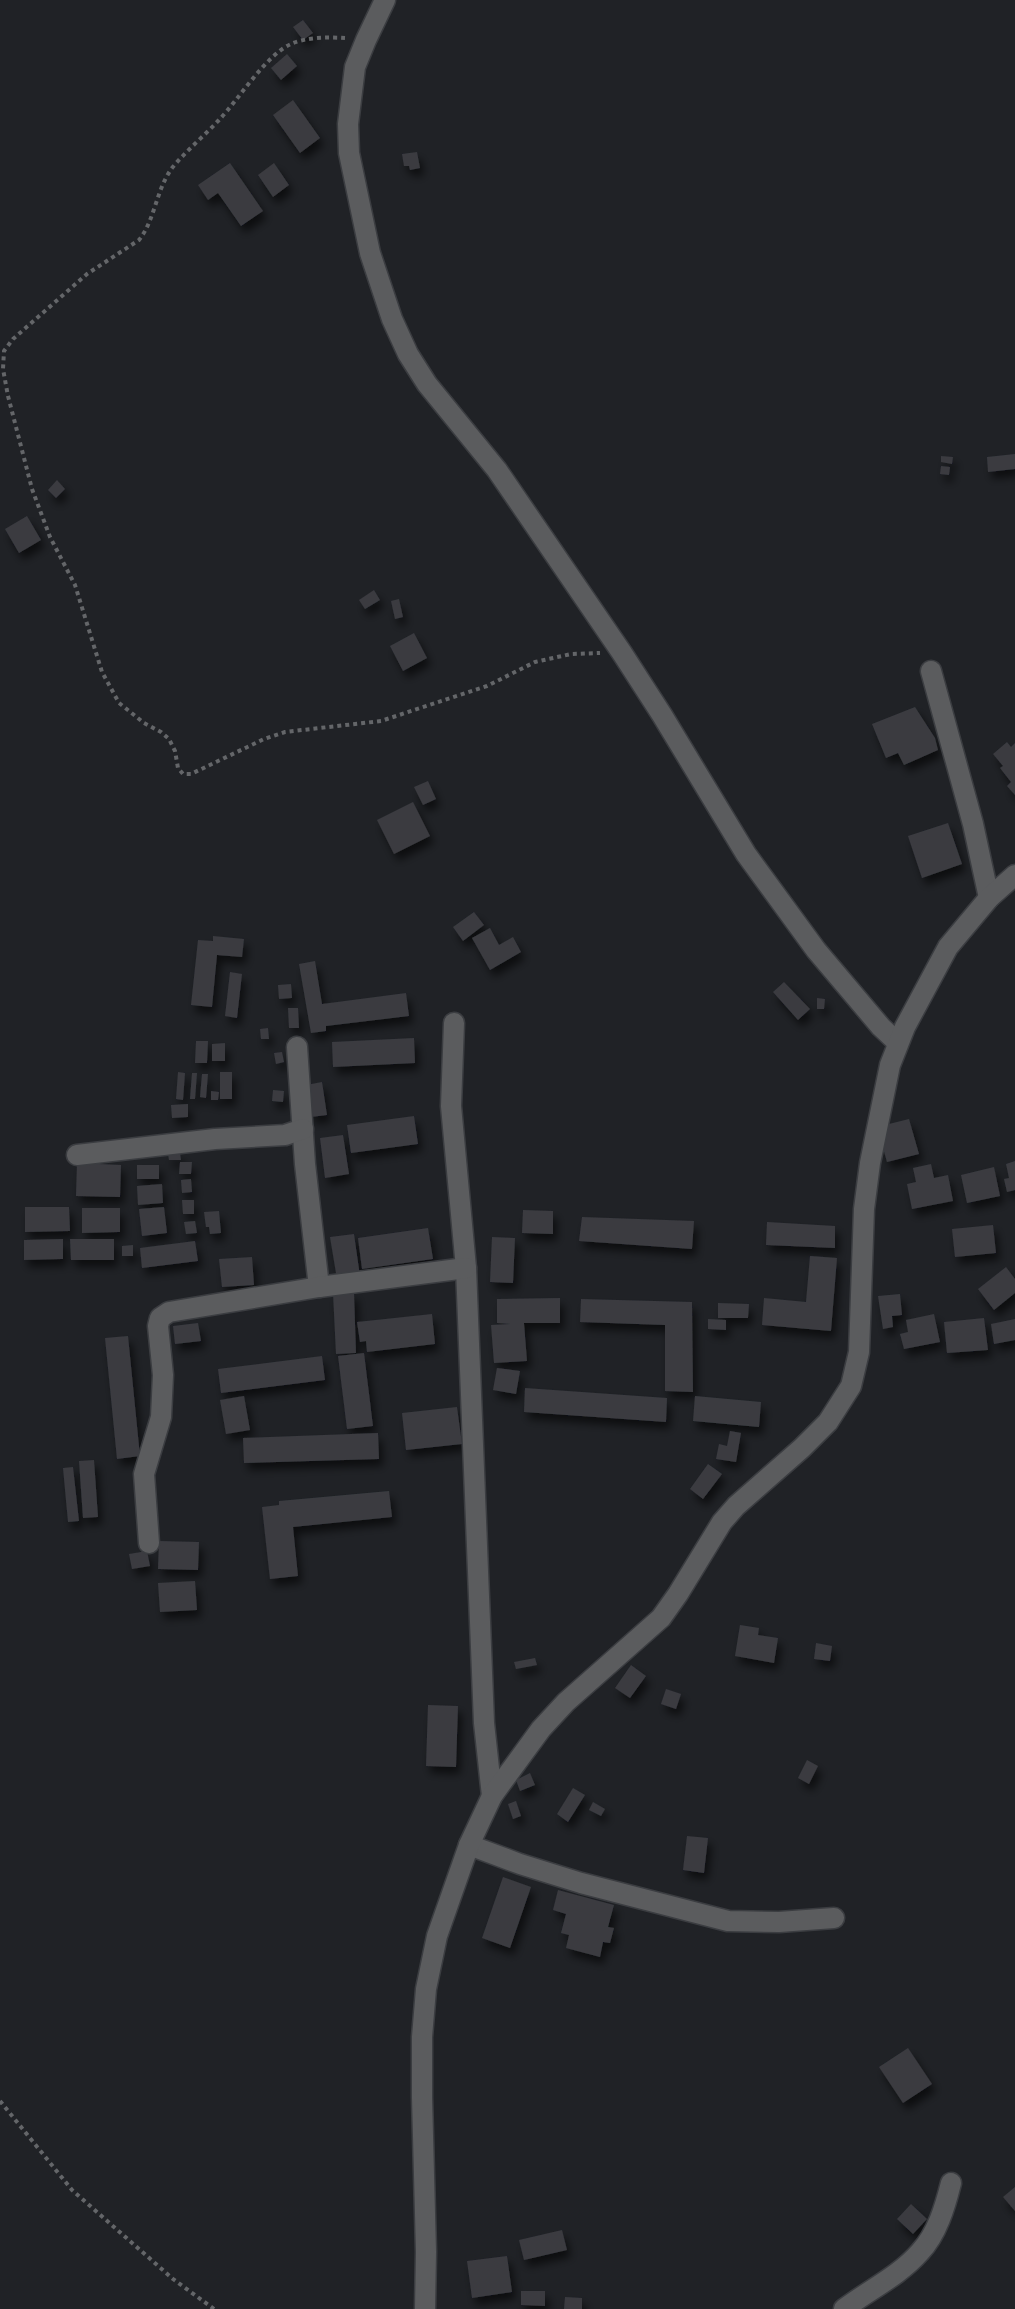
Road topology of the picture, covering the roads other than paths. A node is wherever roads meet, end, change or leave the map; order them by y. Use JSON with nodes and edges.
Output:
{"nodes":[{"id":1,"x":385,"y":0,"type":"edge"},
{"id":2,"x":931,"y":671,"type":"dead end"},
{"id":3,"x":1012,"y":885,"type":"edge"},
{"id":4,"x":989,"y":898,"type":"junction"},
{"id":5,"x":454,"y":1023,"type":"dead end"},
{"id":6,"x":898,"y":1043,"type":"junction"},
{"id":7,"x":297,"y":1047,"type":"dead end"},
{"id":8,"x":303,"y":1129,"type":"junction"},
{"id":9,"x":77,"y":1155,"type":"dead end"},
{"id":10,"x":466,"y":1268,"type":"junction"},
{"id":11,"x":319,"y":1287,"type":"junction"},
{"id":12,"x":149,"y":1543,"type":"dead end"},
{"id":13,"x":492,"y":1796,"type":"junction"},
{"id":14,"x":469,"y":1845,"type":"junction"},
{"id":15,"x":834,"y":1918,"type":"dead end"},
{"id":16,"x":951,"y":2183,"type":"dead end"},
{"id":17,"x":425,"y":2309,"type":"edge"},
{"id":18,"x":844,"y":2309,"type":"edge"}],
"edges":[{"from":1,"to":6,"type":"street"},
{"from":2,"to":4,"type":"street"},
{"from":3,"to":4,"type":"street"},
{"from":4,"to":6,"type":"street"},
{"from":5,"to":10,"type":"street"},
{"from":6,"to":13,"type":"street"},
{"from":7,"to":8,"type":"street"},
{"from":8,"to":9,"type":"street"},
{"from":8,"to":11,"type":"street"},
{"from":10,"to":11,"type":"street"},
{"from":10,"to":13,"type":"street"},
{"from":11,"to":12,"type":"street"},
{"from":13,"to":14,"type":"street"},
{"from":14,"to":15,"type":"street"},
{"from":14,"to":17,"type":"street"},
{"from":16,"to":18,"type":"street"}]}
